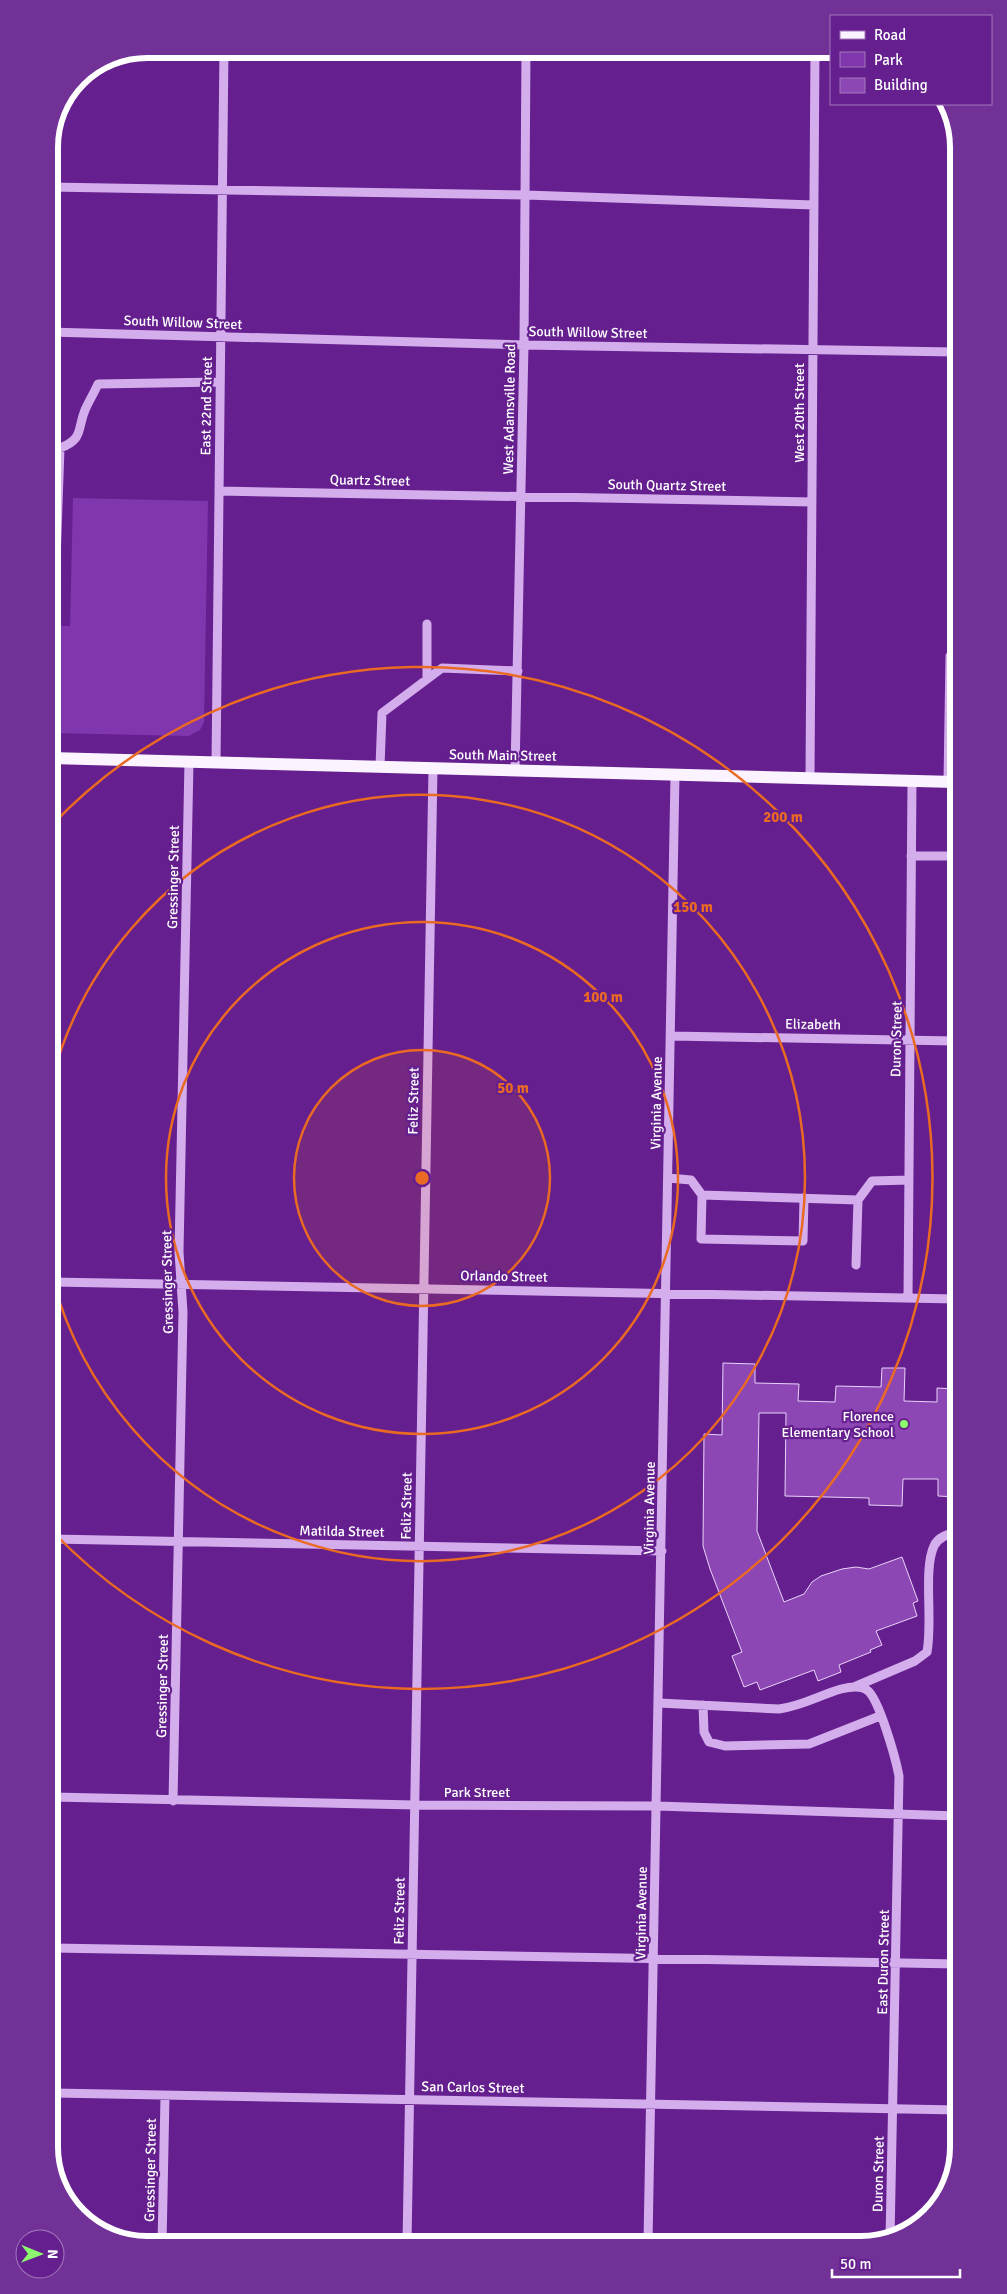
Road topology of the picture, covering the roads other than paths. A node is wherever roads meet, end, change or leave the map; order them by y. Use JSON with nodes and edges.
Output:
{"nodes":[{"id":1,"x":224,"y":58,"type":"edge"},
{"id":2,"x":526,"y":58,"type":"edge"},
{"id":3,"x":815,"y":58,"type":"edge"},
{"id":4,"x":58,"y":187,"type":"edge"},
{"id":5,"x":222,"y":190,"type":"junction"},
{"id":6,"x":526,"y":195,"type":"junction"},
{"id":7,"x":814,"y":205,"type":"junction"},
{"id":8,"x":58,"y":332,"type":"edge"},
{"id":9,"x":220,"y":336,"type":"junction"},
{"id":10,"x":524,"y":345,"type":"junction"},
{"id":11,"x":813,"y":349,"type":"junction"},
{"id":12,"x":950,"y":352,"type":"edge"},
{"id":13,"x":220,"y":382,"type":"junction"},
{"id":14,"x":219,"y":491,"type":"junction"},
{"id":15,"x":521,"y":496,"type":"junction"},
{"id":16,"x":812,"y":502,"type":"junction"},
{"id":17,"x":58,"y":505,"type":"edge"},
{"id":18,"x":427,"y":624,"type":"dead end"},
{"id":19,"x":518,"y":671,"type":"junction"},
{"id":20,"x":426,"y":679,"type":"junction"},
{"id":21,"x":58,"y":758,"type":"edge"},
{"id":22,"x":188,"y":762,"type":"junction"},
{"id":23,"x":216,"y":763,"type":"junction"},
{"id":24,"x":380,"y":767,"type":"junction"},
{"id":25,"x":433,"y":768,"type":"junction"},
{"id":26,"x":515,"y":771,"type":"junction"},
{"id":27,"x":675,"y":775,"type":"junction"},
{"id":28,"x":810,"y":778,"type":"junction"},
{"id":29,"x":912,"y":781,"type":"junction"},
{"id":30,"x":950,"y":782,"type":"edge"},
{"id":31,"x":911,"y":856,"type":"junction"},
{"id":32,"x":950,"y":856,"type":"edge"},
{"id":33,"x":671,"y":1036,"type":"junction"},
{"id":34,"x":910,"y":1040,"type":"junction"},
{"id":35,"x":950,"y":1041,"type":"edge"},
{"id":36,"x":668,"y":1178,"type":"junction"},
{"id":37,"x":909,"y":1180,"type":"junction"},
{"id":38,"x":702,"y":1195,"type":"junction"},
{"id":39,"x":804,"y":1198,"type":"junction"},
{"id":40,"x":858,"y":1200,"type":"junction"},
{"id":41,"x":856,"y":1265,"type":"dead end"},
{"id":42,"x":58,"y":1282,"type":"edge"},
{"id":43,"x":181,"y":1284,"type":"junction"},
{"id":44,"x":424,"y":1288,"type":"junction"},
{"id":45,"x":667,"y":1293,"type":"junction"},
{"id":46,"x":908,"y":1298,"type":"junction"},
{"id":47,"x":950,"y":1299,"type":"edge"},
{"id":48,"x":950,"y":1533,"type":"edge"},
{"id":49,"x":58,"y":1539,"type":"edge"},
{"id":50,"x":179,"y":1542,"type":"junction"},
{"id":51,"x":419,"y":1546,"type":"junction"},
{"id":52,"x":662,"y":1551,"type":"junction"},
{"id":53,"x":854,"y":1687,"type":"junction"},
{"id":54,"x":659,"y":1703,"type":"junction"},
{"id":55,"x":703,"y":1705,"type":"junction"},
{"id":56,"x":880,"y":1716,"type":"junction"},
{"id":57,"x":58,"y":1797,"type":"edge"},
{"id":58,"x":173,"y":1801,"type":"junction"},
{"id":59,"x":415,"y":1805,"type":"junction"},
{"id":60,"x":657,"y":1806,"type":"junction"},
{"id":61,"x":900,"y":1816,"type":"junction"},
{"id":62,"x":950,"y":1816,"type":"edge"},
{"id":63,"x":58,"y":1948,"type":"edge"},
{"id":64,"x":412,"y":1955,"type":"junction"},
{"id":65,"x":654,"y":1957,"type":"junction"},
{"id":66,"x":896,"y":1962,"type":"junction"},
{"id":67,"x":950,"y":1964,"type":"edge"},
{"id":68,"x":58,"y":2093,"type":"edge"},
{"id":69,"x":165,"y":2096,"type":"junction"},
{"id":70,"x":410,"y":2100,"type":"junction"},
{"id":71,"x":651,"y":2104,"type":"junction"},
{"id":72,"x":893,"y":2108,"type":"junction"},
{"id":73,"x":950,"y":2110,"type":"edge"},
{"id":74,"x":890,"y":2231,"type":"edge"},
{"id":75,"x":162,"y":2236,"type":"edge"},
{"id":76,"x":407,"y":2236,"type":"edge"},
{"id":77,"x":648,"y":2236,"type":"edge"}],
"edges":[{"from":1,"to":5,"type":"street","name":"East 22nd Street"},
{"from":2,"to":6,"type":"street","name":"West Adamsville Road"},
{"from":3,"to":7,"type":"street","name":"West 20th Street"},
{"from":4,"to":5,"type":"street"},
{"from":5,"to":6,"type":"street"},
{"from":5,"to":9,"type":"street","name":"East 22nd Street"},
{"from":6,"to":7,"type":"street"},
{"from":6,"to":10,"type":"street","name":"West Adamsville Road"},
{"from":7,"to":11,"type":"street","name":"West 20th Street"},
{"from":8,"to":9,"type":"street","name":"South Willow Street"},
{"from":9,"to":10,"type":"street","name":"South Willow Street"},
{"from":9,"to":13,"type":"street","name":"East 22nd Street"},
{"from":10,"to":11,"type":"street","name":"South Willow Street"},
{"from":10,"to":15,"type":"street","name":"West Adamsville Road"},
{"from":11,"to":12,"type":"street","name":"South Willow Street"},
{"from":11,"to":16,"type":"street","name":"West 20th Street"},
{"from":13,"to":14,"type":"street","name":"East 22nd Street"},
{"from":13,"to":17,"type":"street"},
{"from":14,"to":15,"type":"street","name":"Quartz Street"},
{"from":14,"to":23,"type":"street","name":"East 22nd Street"},
{"from":15,"to":16,"type":"street","name":"South Quartz Street"},
{"from":15,"to":19,"type":"street","name":"West Adamsville Road"},
{"from":16,"to":28,"type":"street","name":"West 20th Street"},
{"from":18,"to":20,"type":"street"},
{"from":19,"to":20,"type":"street"},
{"from":19,"to":26,"type":"street","name":"West Adamsville Road"},
{"from":20,"to":24,"type":"street"},
{"from":21,"to":22,"type":"main road","name":"South Main Street"},
{"from":22,"to":23,"type":"main road","name":"South Main Street"},
{"from":22,"to":43,"type":"street","name":"Gressinger Street"},
{"from":23,"to":24,"type":"main road","name":"South Main Street"},
{"from":24,"to":25,"type":"main road","name":"South Main Street"},
{"from":25,"to":26,"type":"main road","name":"South Main Street"},
{"from":25,"to":44,"type":"street","name":"Feliz Street"},
{"from":26,"to":27,"type":"main road","name":"South Main Street"},
{"from":27,"to":28,"type":"main road","name":"South Main Street"},
{"from":27,"to":33,"type":"street","name":"Virginia Avenue"},
{"from":28,"to":29,"type":"main road","name":"South Main Street"},
{"from":29,"to":30,"type":"main road","name":"South Main Street"},
{"from":29,"to":31,"type":"street","name":"Duron Street"},
{"from":31,"to":32,"type":"street"},
{"from":31,"to":34,"type":"street","name":"Duron Street"},
{"from":33,"to":34,"type":"street","name":"Elizabeth"},
{"from":33,"to":36,"type":"street","name":"Virginia Avenue"},
{"from":34,"to":35,"type":"street","name":"Elizabeth"},
{"from":34,"to":37,"type":"street","name":"Duron Street"},
{"from":36,"to":38,"type":"street"},
{"from":36,"to":45,"type":"street","name":"Virginia Avenue"},
{"from":37,"to":40,"type":"street"},
{"from":37,"to":46,"type":"street","name":"Duron Street"},
{"from":38,"to":39,"type":"street"},
{"from":38,"to":39,"type":"street"},
{"from":39,"to":40,"type":"street"},
{"from":40,"to":41,"type":"street"},
{"from":42,"to":43,"type":"street","name":"Orlando Street"},
{"from":43,"to":44,"type":"street","name":"Orlando Street"},
{"from":43,"to":50,"type":"street","name":"Gressinger Street"},
{"from":44,"to":45,"type":"street","name":"Orlando Street"},
{"from":44,"to":51,"type":"street","name":"Feliz Street"},
{"from":45,"to":46,"type":"street","name":"Orlando Street"},
{"from":45,"to":52,"type":"street","name":"Virginia Avenue"},
{"from":46,"to":47,"type":"street","name":"Orlando Street"},
{"from":48,"to":53,"type":"street"},
{"from":49,"to":50,"type":"street","name":"Matilda Street"},
{"from":50,"to":51,"type":"street","name":"Matilda Street"},
{"from":50,"to":58,"type":"street","name":"Gressinger Street"},
{"from":51,"to":52,"type":"street","name":"Matilda Street"},
{"from":51,"to":59,"type":"street","name":"Feliz Street"},
{"from":52,"to":54,"type":"street","name":"Virginia Avenue"},
{"from":53,"to":55,"type":"street"},
{"from":53,"to":56,"type":"street","name":"East Duron Street"},
{"from":54,"to":55,"type":"street"},
{"from":54,"to":60,"type":"street","name":"Virginia Avenue"},
{"from":55,"to":56,"type":"street"},
{"from":56,"to":61,"type":"street","name":"East Duron Street"},
{"from":57,"to":58,"type":"street","name":"Park Street"},
{"from":58,"to":59,"type":"street","name":"Park Street"},
{"from":59,"to":60,"type":"street","name":"Park Street"},
{"from":59,"to":64,"type":"street","name":"Feliz Street"},
{"from":60,"to":61,"type":"street","name":"Park Street"},
{"from":60,"to":65,"type":"street","name":"Virginia Avenue"},
{"from":61,"to":62,"type":"street","name":"Park Street"},
{"from":61,"to":66,"type":"street","name":"East Duron Street"},
{"from":63,"to":64,"type":"street"},
{"from":64,"to":65,"type":"street"},
{"from":64,"to":70,"type":"street","name":"Feliz Street"},
{"from":65,"to":66,"type":"street"},
{"from":65,"to":71,"type":"street","name":"Virginia Avenue"},
{"from":66,"to":67,"type":"street"},
{"from":66,"to":72,"type":"street","name":"East Duron Street"},
{"from":68,"to":69,"type":"street","name":"San Carlos Street"},
{"from":69,"to":70,"type":"street","name":"San Carlos Street"},
{"from":69,"to":75,"type":"street","name":"Gressinger Street"},
{"from":70,"to":71,"type":"street","name":"San Carlos Street"},
{"from":70,"to":76,"type":"street","name":"Feliz Street"},
{"from":71,"to":72,"type":"street","name":"San Carlos Street"},
{"from":71,"to":77,"type":"street","name":"Virginia Avenue"},
{"from":72,"to":73,"type":"street","name":"San Carlos Street"},
{"from":72,"to":74,"type":"street","name":"Duron Street"}]}
